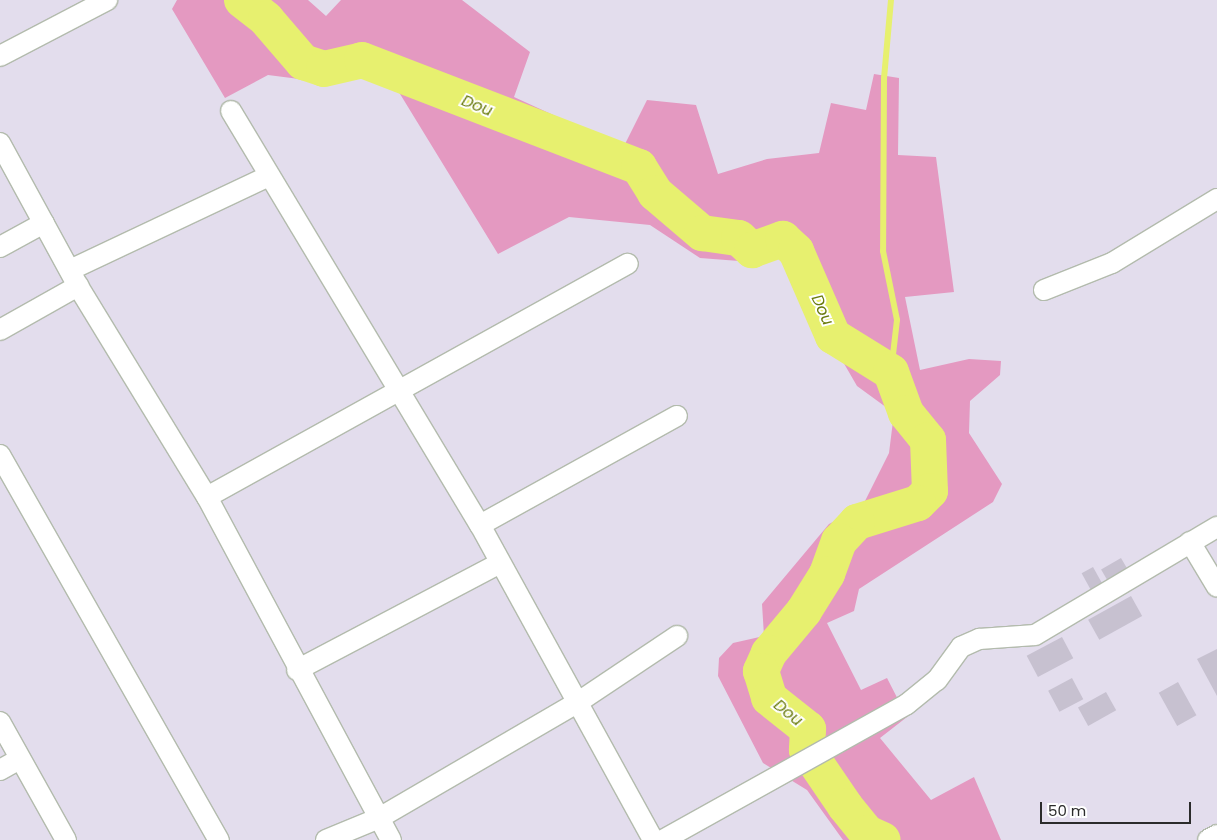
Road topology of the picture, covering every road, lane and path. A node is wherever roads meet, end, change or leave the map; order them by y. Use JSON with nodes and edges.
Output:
{"nodes":[{"id":1,"x":107,"y":0,"type":"edge"},
{"id":2,"x":0,"y":56,"type":"edge"},
{"id":3,"x":231,"y":111,"type":"dead end"},
{"id":4,"x":0,"y":143,"type":"edge"},
{"id":5,"x":269,"y":176,"type":"junction"},
{"id":6,"x":1217,"y":199,"type":"edge"},
{"id":7,"x":44,"y":223,"type":"junction"},
{"id":8,"x":0,"y":247,"type":"edge"},
{"id":9,"x":628,"y":264,"type":"dead end"},
{"id":10,"x":74,"y":278,"type":"junction"},
{"id":11,"x":1044,"y":290,"type":"dead end"},
{"id":12,"x":0,"y":330,"type":"edge"},
{"id":13,"x":399,"y":392,"type":"junction"},
{"id":14,"x":677,"y":416,"type":"dead end"},
{"id":15,"x":0,"y":455,"type":"edge"},
{"id":16,"x":207,"y":497,"type":"junction"},
{"id":17,"x":480,"y":525,"type":"junction"},
{"id":18,"x":1217,"y":527,"type":"edge"},
{"id":19,"x":1190,"y":542,"type":"junction"},
{"id":20,"x":500,"y":563,"type":"junction"},
{"id":21,"x":1217,"y":587,"type":"edge"},
{"id":22,"x":677,"y":636,"type":"dead end"},
{"id":23,"x":297,"y":670,"type":"junction"},
{"id":24,"x":580,"y":701,"type":"junction"},
{"id":25,"x":0,"y":722,"type":"edge"},
{"id":26,"x":20,"y":759,"type":"junction"},
{"id":27,"x":0,"y":770,"type":"edge"},
{"id":28,"x":379,"y":818,"type":"junction"},
{"id":29,"x":1217,"y":835,"type":"edge"},
{"id":30,"x":66,"y":840,"type":"edge"},
{"id":31,"x":218,"y":840,"type":"edge"},
{"id":32,"x":326,"y":840,"type":"edge"},
{"id":33,"x":391,"y":840,"type":"edge"},
{"id":34,"x":653,"y":840,"type":"edge"},
{"id":35,"x":663,"y":840,"type":"edge"},
{"id":36,"x":1208,"y":840,"type":"edge"}],
"edges":[{"from":1,"to":2,"type":"street"},
{"from":3,"to":5,"type":"street"},
{"from":4,"to":7,"type":"street"},
{"from":5,"to":10,"type":"street"},
{"from":5,"to":13,"type":"street"},
{"from":6,"to":11,"type":"street"},
{"from":7,"to":8,"type":"street"},
{"from":7,"to":10,"type":"street"},
{"from":9,"to":13,"type":"street"},
{"from":10,"to":12,"type":"street"},
{"from":10,"to":16,"type":"street"},
{"from":13,"to":16,"type":"street"},
{"from":13,"to":17,"type":"street"},
{"from":14,"to":17,"type":"street"},
{"from":15,"to":31,"type":"street"},
{"from":16,"to":23,"type":"street"},
{"from":17,"to":20,"type":"street"},
{"from":18,"to":19,"type":"street"},
{"from":19,"to":21,"type":"street"},
{"from":19,"to":35,"type":"street"},
{"from":20,"to":23,"type":"street"},
{"from":20,"to":24,"type":"street"},
{"from":22,"to":24,"type":"street"},
{"from":23,"to":28,"type":"street"},
{"from":24,"to":28,"type":"street"},
{"from":24,"to":34,"type":"street"},
{"from":25,"to":26,"type":"street"},
{"from":26,"to":27,"type":"street"},
{"from":26,"to":30,"type":"street"},
{"from":28,"to":32,"type":"street"},
{"from":28,"to":33,"type":"street"},
{"from":29,"to":36,"type":"street"}]}
